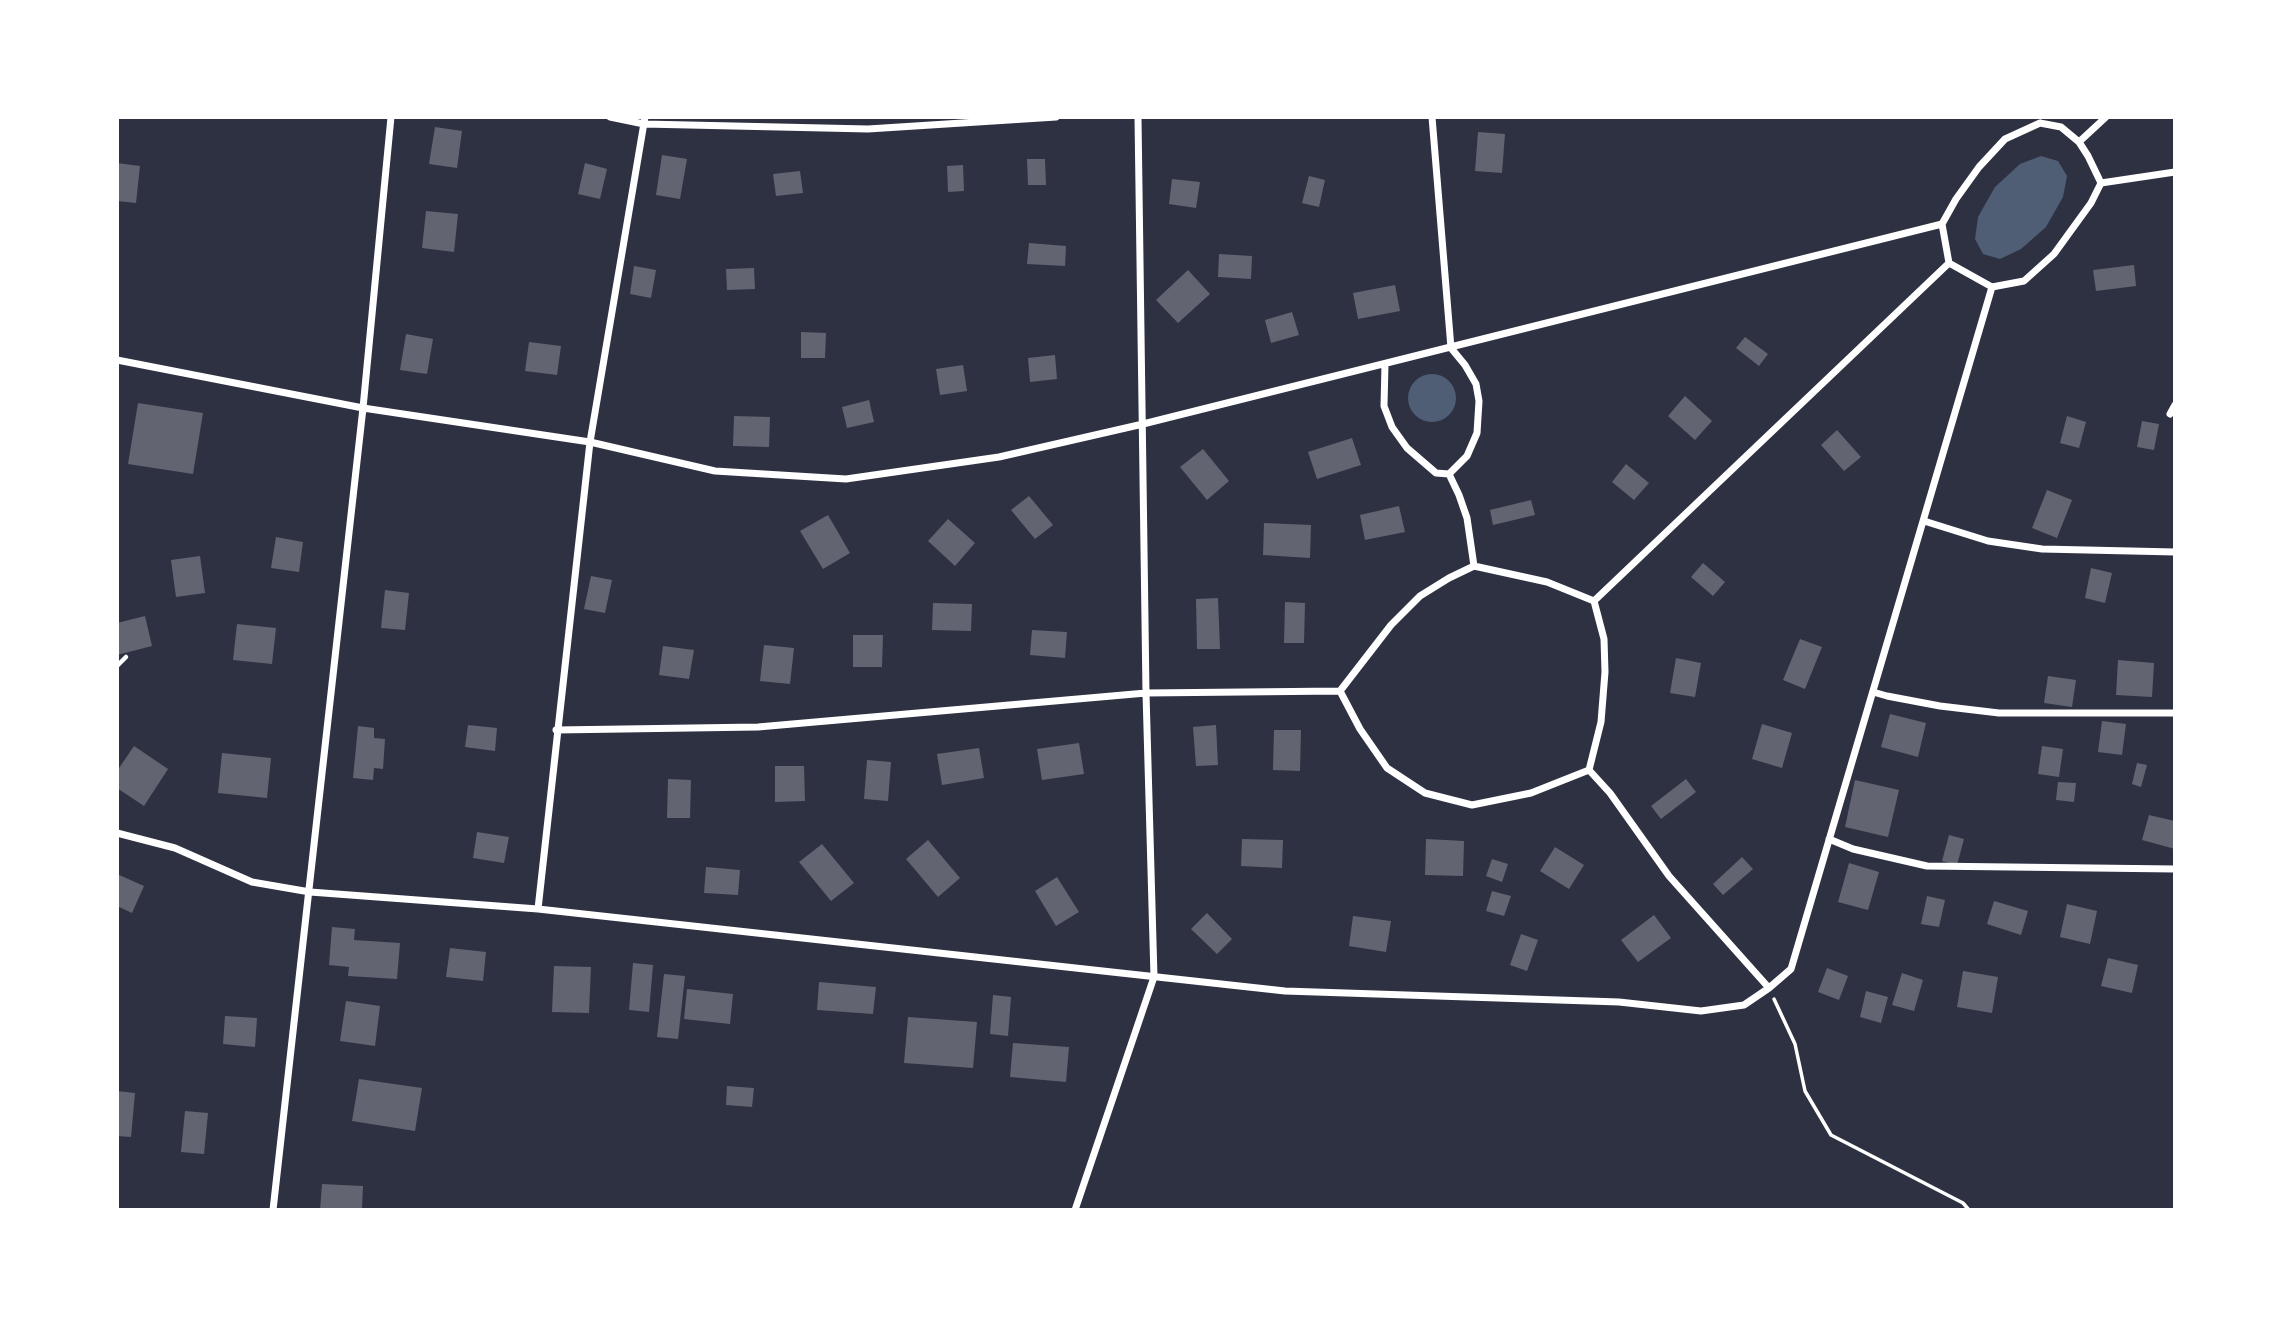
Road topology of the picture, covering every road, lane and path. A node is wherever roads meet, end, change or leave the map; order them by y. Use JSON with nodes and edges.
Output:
{"nodes":[{"id":1,"x":391,"y":117,"type":"edge"},
{"id":2,"x":610,"y":117,"type":"edge"},
{"id":3,"x":1056,"y":117,"type":"edge"},
{"id":4,"x":1138,"y":117,"type":"edge"},
{"id":5,"x":1432,"y":117,"type":"edge"},
{"id":6,"x":2106,"y":117,"type":"edge"},
{"id":7,"x":2040,"y":120,"type":"edge"},
{"id":8,"x":645,"y":121,"type":"edge"},
{"id":9,"x":2078,"y":142,"type":"junction"},
{"id":10,"x":2175,"y":172,"type":"edge"},
{"id":11,"x":2101,"y":183,"type":"junction"},
{"id":12,"x":1942,"y":224,"type":"junction"},
{"id":13,"x":1949,"y":263,"type":"junction"},
{"id":14,"x":1992,"y":287,"type":"junction"},
{"id":15,"x":1451,"y":348,"type":"junction"},
{"id":16,"x":117,"y":360,"type":"edge"},
{"id":17,"x":1385,"y":365,"type":"junction"},
{"id":18,"x":2175,"y":405,"type":"edge"},
{"id":19,"x":363,"y":408,"type":"junction"},
{"id":20,"x":2171,"y":414,"type":"dead end"},
{"id":21,"x":1143,"y":424,"type":"junction"},
{"id":22,"x":590,"y":442,"type":"junction"},
{"id":23,"x":1449,"y":474,"type":"junction"},
{"id":24,"x":1924,"y":521,"type":"junction"},
{"id":25,"x":2175,"y":552,"type":"edge"},
{"id":26,"x":1474,"y":566,"type":"junction"},
{"id":27,"x":1594,"y":601,"type":"junction"},
{"id":28,"x":126,"y":657,"type":"dead end"},
{"id":29,"x":117,"y":666,"type":"edge"},
{"id":30,"x":1340,"y":691,"type":"junction"},
{"id":31,"x":1873,"y":692,"type":"junction"},
{"id":32,"x":1146,"y":693,"type":"junction"},
{"id":33,"x":2175,"y":713,"type":"edge"},
{"id":34,"x":556,"y":730,"type":"junction"},
{"id":35,"x":1589,"y":770,"type":"junction"},
{"id":36,"x":117,"y":833,"type":"edge"},
{"id":37,"x":1829,"y":839,"type":"junction"},
{"id":38,"x":2175,"y":869,"type":"edge"},
{"id":39,"x":310,"y":891,"type":"junction"},
{"id":40,"x":538,"y":909,"type":"junction"},
{"id":41,"x":1154,"y":977,"type":"junction"},
{"id":42,"x":1769,"y":988,"type":"junction"},
{"id":43,"x":273,"y":1210,"type":"edge"},
{"id":44,"x":1074,"y":1210,"type":"edge"},
{"id":45,"x":1969,"y":1210,"type":"edge"}],
"edges":[{"from":1,"to":19,"type":"street"},
{"from":2,"to":8,"type":"street"},
{"from":3,"to":8,"type":"street"},
{"from":4,"to":21,"type":"street"},
{"from":5,"to":15,"type":"street"},
{"from":6,"to":9,"type":"street"},
{"from":7,"to":9,"type":"street"},
{"from":7,"to":12,"type":"street"},
{"from":8,"to":22,"type":"street"},
{"from":9,"to":11,"type":"street"},
{"from":10,"to":11,"type":"street"},
{"from":11,"to":14,"type":"street"},
{"from":12,"to":13,"type":"street"},
{"from":12,"to":15,"type":"street"},
{"from":13,"to":14,"type":"street"},
{"from":13,"to":27,"type":"street"},
{"from":14,"to":24,"type":"street"},
{"from":15,"to":17,"type":"street"},
{"from":15,"to":23,"type":"street"},
{"from":16,"to":19,"type":"street"},
{"from":17,"to":21,"type":"street"},
{"from":17,"to":23,"type":"street"},
{"from":18,"to":20,"type":"street"},
{"from":19,"to":22,"type":"street"},
{"from":19,"to":39,"type":"street"},
{"from":21,"to":22,"type":"street"},
{"from":21,"to":32,"type":"street"},
{"from":22,"to":34,"type":"street"},
{"from":23,"to":26,"type":"street"},
{"from":24,"to":25,"type":"street"},
{"from":24,"to":31,"type":"street"},
{"from":26,"to":27,"type":"street"},
{"from":26,"to":30,"type":"street"},
{"from":27,"to":35,"type":"street"},
{"from":28,"to":29,"type":"lane"},
{"from":30,"to":32,"type":"street"},
{"from":30,"to":35,"type":"street"},
{"from":31,"to":33,"type":"street"},
{"from":31,"to":37,"type":"street"},
{"from":32,"to":34,"type":"street"},
{"from":32,"to":41,"type":"street"},
{"from":34,"to":40,"type":"street"},
{"from":35,"to":42,"type":"street"},
{"from":36,"to":39,"type":"street"},
{"from":37,"to":38,"type":"street"},
{"from":37,"to":42,"type":"street"},
{"from":39,"to":40,"type":"street"},
{"from":39,"to":43,"type":"street"},
{"from":40,"to":41,"type":"street"},
{"from":41,"to":42,"type":"street"},
{"from":41,"to":44,"type":"street"},
{"from":42,"to":45,"type":"path"}]}
